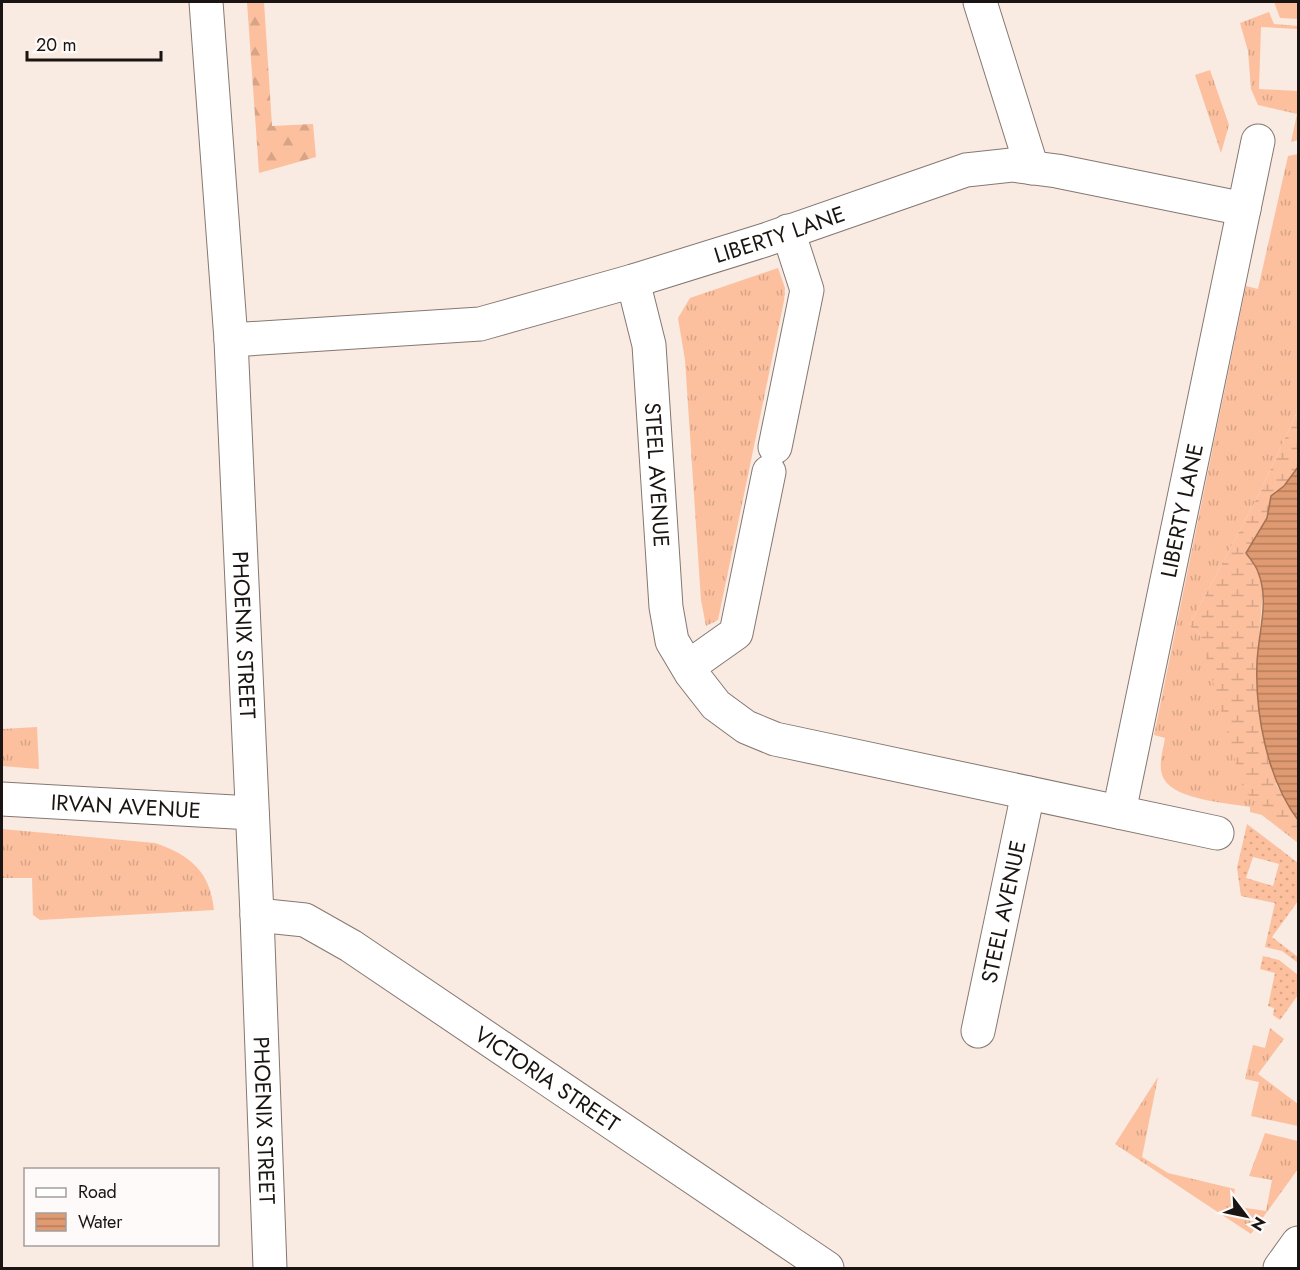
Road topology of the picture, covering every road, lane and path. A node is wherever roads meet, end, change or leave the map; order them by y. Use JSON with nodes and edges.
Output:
{"nodes":[{"id":1,"x":206,"y":2,"type":"edge"},
{"id":2,"x":980,"y":2,"type":"edge"},
{"id":3,"x":1258,"y":141,"type":"dead end"},
{"id":4,"x":1032,"y":168,"type":"junction"},
{"id":5,"x":1244,"y":209,"type":"junction"},
{"id":6,"x":788,"y":231,"type":"junction"},
{"id":7,"x":633,"y":281,"type":"junction"},
{"id":8,"x":231,"y":339,"type":"junction"},
{"id":9,"x":688,"y":667,"type":"junction"},
{"id":10,"x":1028,"y":793,"type":"junction"},
{"id":11,"x":2,"y":799,"type":"edge"},
{"id":12,"x":1119,"y":812,"type":"junction"},
{"id":13,"x":252,"y":813,"type":"junction"},
{"id":14,"x":1217,"y":833,"type":"dead end"},
{"id":15,"x":257,"y":915,"type":"junction"},
{"id":16,"x":978,"y":1031,"type":"dead end"},
{"id":17,"x":1299,"y":1243,"type":"edge"},
{"id":18,"x":821,"y":1267,"type":"edge"},
{"id":19,"x":270,"y":1269,"type":"edge"},
{"id":20,"x":1280,"y":1269,"type":"edge"}],
"edges":[{"from":1,"to":8,"type":"street","name":"PHOENIX STREET"},
{"from":2,"to":4,"type":"street"},
{"from":3,"to":5,"type":"street","name":"LIBERTY LANE"},
{"from":4,"to":5,"type":"street","name":"LIBERTY LANE"},
{"from":4,"to":6,"type":"street","name":"LIBERTY LANE"},
{"from":5,"to":12,"type":"street","name":"LIBERTY LANE"},
{"from":6,"to":7,"type":"street","name":"LIBERTY LANE"},
{"from":6,"to":9,"type":"street"},
{"from":7,"to":8,"type":"street","name":"LIBERTY LANE"},
{"from":7,"to":9,"type":"street","name":"STEEL AVENUE"},
{"from":8,"to":13,"type":"street","name":"PHOENIX STREET"},
{"from":9,"to":10,"type":"street","name":"STEEL AVENUE"},
{"from":10,"to":12,"type":"street","name":"STEEL AVENUE"},
{"from":10,"to":16,"type":"street","name":"STEEL AVENUE"},
{"from":11,"to":13,"type":"street","name":"IRVAN AVENUE"},
{"from":12,"to":14,"type":"street","name":"STEEL AVENUE"},
{"from":13,"to":15,"type":"street","name":"PHOENIX STREET"},
{"from":15,"to":18,"type":"street","name":"VICTORIA STREET"},
{"from":15,"to":19,"type":"street","name":"PHOENIX STREET"},
{"from":17,"to":20,"type":"street"}]}
